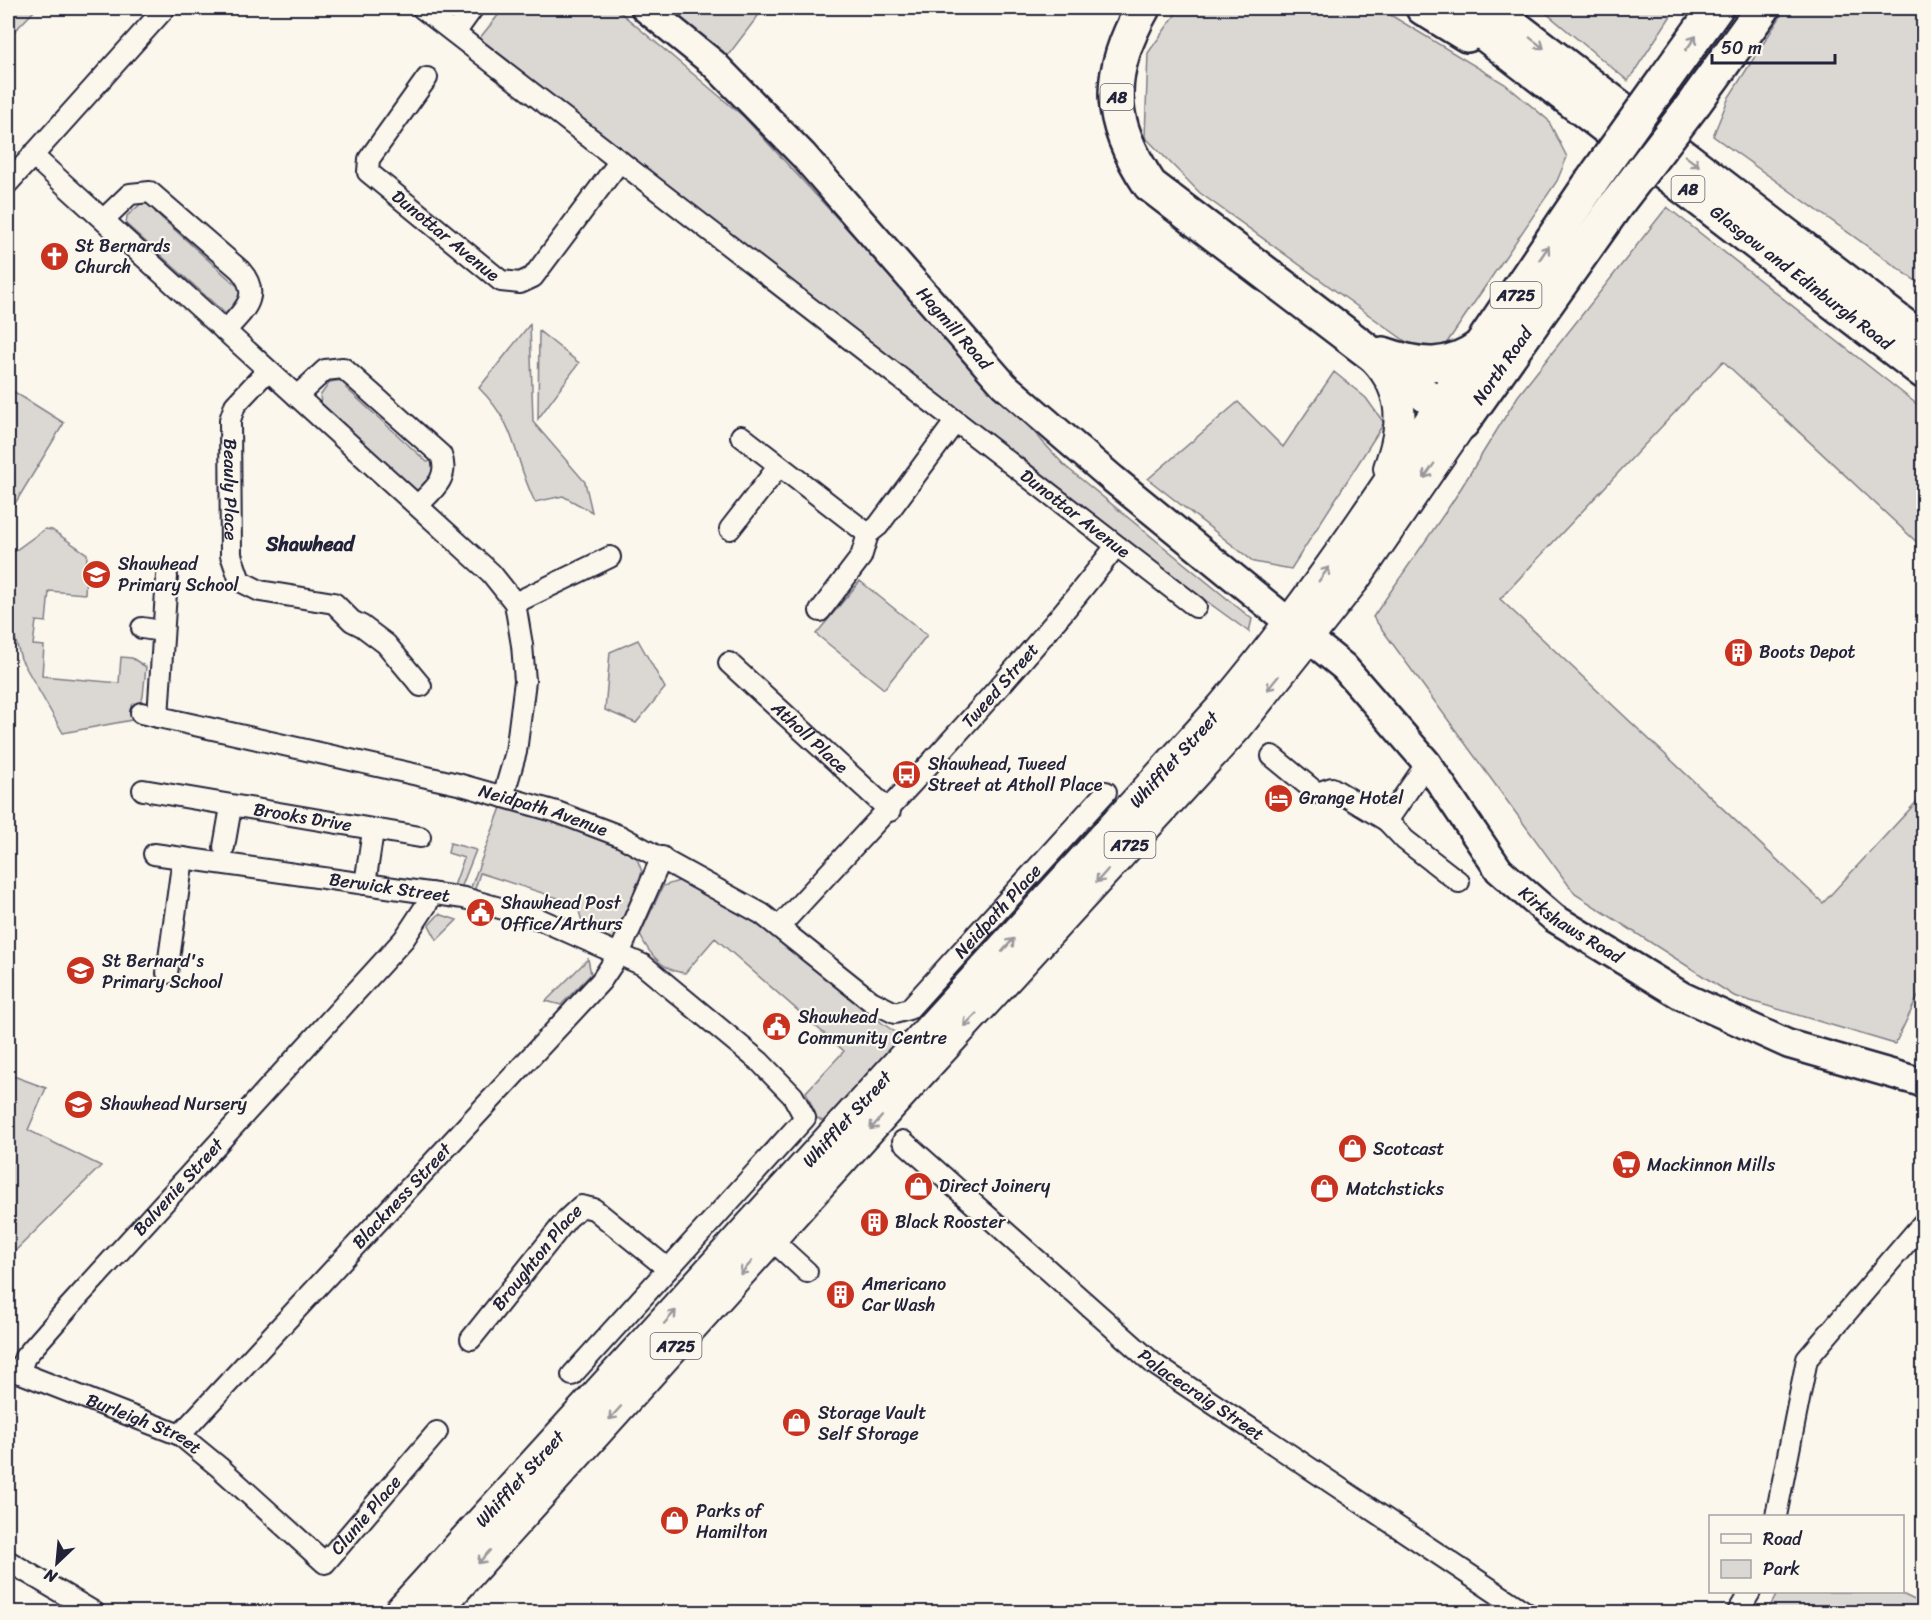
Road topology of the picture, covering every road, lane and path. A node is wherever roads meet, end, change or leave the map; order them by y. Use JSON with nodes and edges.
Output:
{"nodes":[{"id":1,"x":165,"y":8,"type":"edge"},
{"id":2,"x":422,"y":8,"type":"edge"},
{"id":3,"x":473,"y":8,"type":"edge"},
{"id":4,"x":645,"y":8,"type":"edge"},
{"id":5,"x":1143,"y":8,"type":"edge"},
{"id":6,"x":1423,"y":8,"type":"edge"},
{"id":7,"x":1451,"y":8,"type":"edge"},
{"id":8,"x":1490,"y":8,"type":"edge"},
{"id":9,"x":1716,"y":8,"type":"edge"},
{"id":10,"x":1763,"y":8,"type":"edge"},
{"id":11,"x":455,"y":33,"type":"junction"},
{"id":12,"x":427,"y":78,"type":"dead end"},
{"id":13,"x":1600,"y":120,"type":"junction"},
{"id":14,"x":32,"y":155,"type":"junction"},
{"id":15,"x":620,"y":161,"type":"junction"},
{"id":16,"x":8,"y":183,"type":"edge"},
{"id":17,"x":1767,"y":218,"type":"junction"},
{"id":18,"x":104,"y":219,"type":"junction"},
{"id":19,"x":1923,"y":324,"type":"edge"},
{"id":20,"x":225,"y":331,"type":"junction"},
{"id":21,"x":1923,"y":341,"type":"edge"},
{"id":22,"x":1483,"y":345,"type":"junction"},
{"id":23,"x":1364,"y":347,"type":"junction"},
{"id":24,"x":267,"y":371,"type":"junction"},
{"id":25,"x":1923,"y":372,"type":"edge"},
{"id":26,"x":297,"y":396,"type":"junction"},
{"id":27,"x":1451,"y":415,"type":"junction"},
{"id":28,"x":955,"y":422,"type":"junction"},
{"id":29,"x":741,"y":436,"type":"dead end"},
{"id":30,"x":779,"y":466,"type":"junction"},
{"id":31,"x":1377,"y":501,"type":"junction"},
{"id":32,"x":418,"y":505,"type":"junction"},
{"id":33,"x":730,"y":529,"type":"dead end"},
{"id":34,"x":868,"y":534,"type":"junction"},
{"id":35,"x":1116,"y":546,"type":"junction"},
{"id":36,"x":610,"y":557,"type":"dead end"},
{"id":37,"x":167,"y":576,"type":"dead end"},
{"id":38,"x":515,"y":603,"type":"junction"},
{"id":39,"x":1196,"y":607,"type":"dead end"},
{"id":40,"x":820,"y":611,"type":"dead end"},
{"id":41,"x":142,"y":628,"type":"dead end"},
{"id":42,"x":1300,"y":630,"type":"junction"},
{"id":43,"x":162,"y":631,"type":"junction"},
{"id":44,"x":729,"y":663,"type":"dead end"},
{"id":45,"x":421,"y":686,"type":"dead end"},
{"id":46,"x":1272,"y":756,"type":"dead end"},
{"id":47,"x":1427,"y":763,"type":"junction"},
{"id":48,"x":143,"y":790,"type":"dead end"},
{"id":49,"x":1106,"y":792,"type":"dead end"},
{"id":50,"x":503,"y":797,"type":"junction"},
{"id":51,"x":231,"y":807,"type":"junction"},
{"id":52,"x":890,"y":811,"type":"junction"},
{"id":53,"x":1387,"y":821,"type":"junction"},
{"id":54,"x":373,"y":831,"type":"junction"},
{"id":55,"x":420,"y":837,"type":"dead end"},
{"id":56,"x":224,"y":847,"type":"dead end"},
{"id":57,"x":154,"y":854,"type":"dead end"},
{"id":58,"x":662,"y":856,"type":"junction"},
{"id":59,"x":183,"y":858,"type":"junction"},
{"id":60,"x":1459,"y":882,"type":"dead end"},
{"id":61,"x":365,"y":884,"type":"junction"},
{"id":62,"x":430,"y":893,"type":"junction"},
{"id":63,"x":780,"y":926,"type":"junction"},
{"id":64,"x":620,"y":954,"type":"junction"},
{"id":65,"x":167,"y":973,"type":"dead end"},
{"id":66,"x":883,"y":1010,"type":"joint"},
{"id":67,"x":906,"y":1073,"type":"junction"},
{"id":68,"x":1923,"y":1083,"type":"edge"},
{"id":69,"x":903,"y":1141,"type":"dead end"},
{"id":70,"x":1923,"y":1222,"type":"edge"},
{"id":71,"x":772,"y":1240,"type":"junction"},
{"id":72,"x":668,"y":1269,"type":"junction"},
{"id":73,"x":807,"y":1272,"type":"dead end"},
{"id":74,"x":471,"y":1339,"type":"dead end"},
{"id":75,"x":13,"y":1371,"type":"edge"},
{"id":76,"x":572,"y":1375,"type":"dead end"},
{"id":77,"x":437,"y":1432,"type":"dead end"},
{"id":78,"x":180,"y":1435,"type":"junction"},
{"id":79,"x":264,"y":1506,"type":"joint"},
{"id":80,"x":1776,"y":1515,"type":"edge"},
{"id":81,"x":8,"y":1562,"type":"edge"},
{"id":82,"x":1749,"y":1593,"type":"edge"},
{"id":83,"x":92,"y":1612,"type":"edge"},
{"id":84,"x":399,"y":1612,"type":"edge"},
{"id":85,"x":435,"y":1612,"type":"edge"},
{"id":86,"x":1526,"y":1612,"type":"edge"},
{"id":87,"x":1738,"y":1612,"type":"edge"}],
"edges":[{"from":1,"to":14,"type":"street"},
{"from":2,"to":11,"type":"street","name":"Dunottar Avenue"},
{"from":3,"to":11,"type":"street"},
{"from":4,"to":42,"type":"street","name":"Hagmill Road"},
{"from":5,"to":23,"type":"highway","number":"A8"},
{"from":6,"to":13,"type":"highway","number":"A8"},
{"from":7,"to":13,"type":"highway","name":"Glasgow and Edinburgh Road","number":"A8"},
{"from":8,"to":17,"type":"highway","name":"Glasgow and Edinburgh Road","number":"A8","one_way":true},
{"from":22,"to":9,"type":"highway","name":"North Road","number":"A725","one_way":true,"bridge":true},
{"from":10,"to":27,"type":"highway","name":"North Road","number":"A725","bridge":true},
{"from":11,"to":15,"type":"street","name":"Dunottar Avenue"},
{"from":12,"to":15,"type":"street","name":"Dunottar Avenue"},
{"from":13,"to":25,"type":"highway","name":"Glasgow and Edinburgh Road","number":"A8"},
{"from":14,"to":16,"type":"street"},
{"from":14,"to":18,"type":"street"},
{"from":15,"to":28,"type":"street","name":"Dunottar Avenue"},
{"from":17,"to":19,"type":"highway","number":"A8"},
{"from":17,"to":21,"type":"highway","name":"Glasgow and Edinburgh Road","number":"A8"},
{"from":18,"to":20,"type":"street"},
{"from":18,"to":20,"type":"street"},
{"from":20,"to":24,"type":"street"},
{"from":22,"to":23,"type":"highway"},
{"from":22,"to":27,"type":"highway","name":"North Road","number":"A725"},
{"from":23,"to":27,"type":"highway","number":"A8"},
{"from":23,"to":31,"type":"main road","number":"A725"},
{"from":24,"to":26,"type":"street"},
{"from":24,"to":45,"type":"street","name":"Beauly Place"},
{"from":26,"to":32,"type":"street"},
{"from":26,"to":32,"type":"street"},
{"from":27,"to":31,"type":"main road","name":"North Road","number":"A725"},
{"from":27,"to":42,"type":"main road","name":"North Road","number":"A725","one_way":true},
{"from":28,"to":34,"type":"street"},
{"from":28,"to":35,"type":"street","name":"Dunottar Avenue"},
{"from":29,"to":30,"type":"street"},
{"from":30,"to":33,"type":"street"},
{"from":30,"to":34,"type":"street"},
{"from":42,"to":31,"type":"main road","name":"North Road","number":"A725","one_way":true},
{"from":32,"to":38,"type":"street"},
{"from":34,"to":40,"type":"street"},
{"from":35,"to":39,"type":"street","name":"Dunottar Avenue"},
{"from":35,"to":52,"type":"street","name":"Tweed Street"},
{"from":36,"to":38,"type":"street"},
{"from":37,"to":43,"type":"street","name":"Neidpath Avenue"},
{"from":38,"to":50,"type":"street"},
{"from":41,"to":43,"type":"street"},
{"from":42,"to":47,"type":"street","name":"Kirkshaws Road"},
{"from":42,"to":67,"type":"main road","name":"Whifflet Street","number":"A725"},
{"from":43,"to":50,"type":"street","name":"Neidpath Avenue"},
{"from":44,"to":52,"type":"street","name":"Atholl Place"},
{"from":46,"to":53,"type":"street"},
{"from":47,"to":53,"type":"street"},
{"from":47,"to":68,"type":"street","name":"Kirkshaws Road"},
{"from":48,"to":51,"type":"street","name":"Brooks Drive"},
{"from":49,"to":66,"type":"street","name":"Neidpath Place"},
{"from":50,"to":58,"type":"street","name":"Neidpath Avenue"},
{"from":51,"to":54,"type":"street","name":"Brooks Drive"},
{"from":51,"to":56,"type":"street","name":"Brooks Drive"},
{"from":52,"to":63,"type":"street","name":"Tweed Street"},
{"from":53,"to":60,"type":"street"},
{"from":54,"to":55,"type":"street","name":"Brooks Drive"},
{"from":54,"to":61,"type":"street","name":"Brooks Drive"},
{"from":57,"to":59,"type":"street","name":"Berwick Street"},
{"from":58,"to":63,"type":"street","name":"Neidpath Avenue"},
{"from":58,"to":64,"type":"street","name":"Blackness Street"},
{"from":59,"to":61,"type":"street","name":"Berwick Street"},
{"from":59,"to":65,"type":"street"},
{"from":61,"to":62,"type":"street","name":"Berwick Street"},
{"from":62,"to":64,"type":"street","name":"Berwick Street"},
{"from":62,"to":75,"type":"street","name":"Balvenie Street"},
{"from":63,"to":66,"type":"street","name":"Neidpath Avenue"},
{"from":64,"to":72,"type":"street","name":"Berwick Street"},
{"from":64,"to":78,"type":"street","name":"Blackness Street"},
{"from":67,"to":71,"type":"main road","name":"Whifflet Street","number":"A725","one_way":true},
{"from":84,"to":67,"type":"main road","name":"Whifflet Street","number":"A725","one_way":true},
{"from":69,"to":86,"type":"street","name":"Palacecraig Street"},
{"from":70,"to":80,"type":"street"},
{"from":71,"to":73,"type":"street"},
{"from":71,"to":85,"type":"main road","name":"Whifflet Street","number":"A725","one_way":true},
{"from":72,"to":74,"type":"street","name":"Broughton Place"},
{"from":72,"to":76,"type":"street"},
{"from":75,"to":78,"type":"street","name":"Burleigh Street"},
{"from":77,"to":79,"type":"street","name":"Clunie Place"},
{"from":78,"to":79,"type":"street","name":"Burleigh Street"},
{"from":81,"to":83,"type":"street"},
{"from":82,"to":87,"type":"street"}]}
